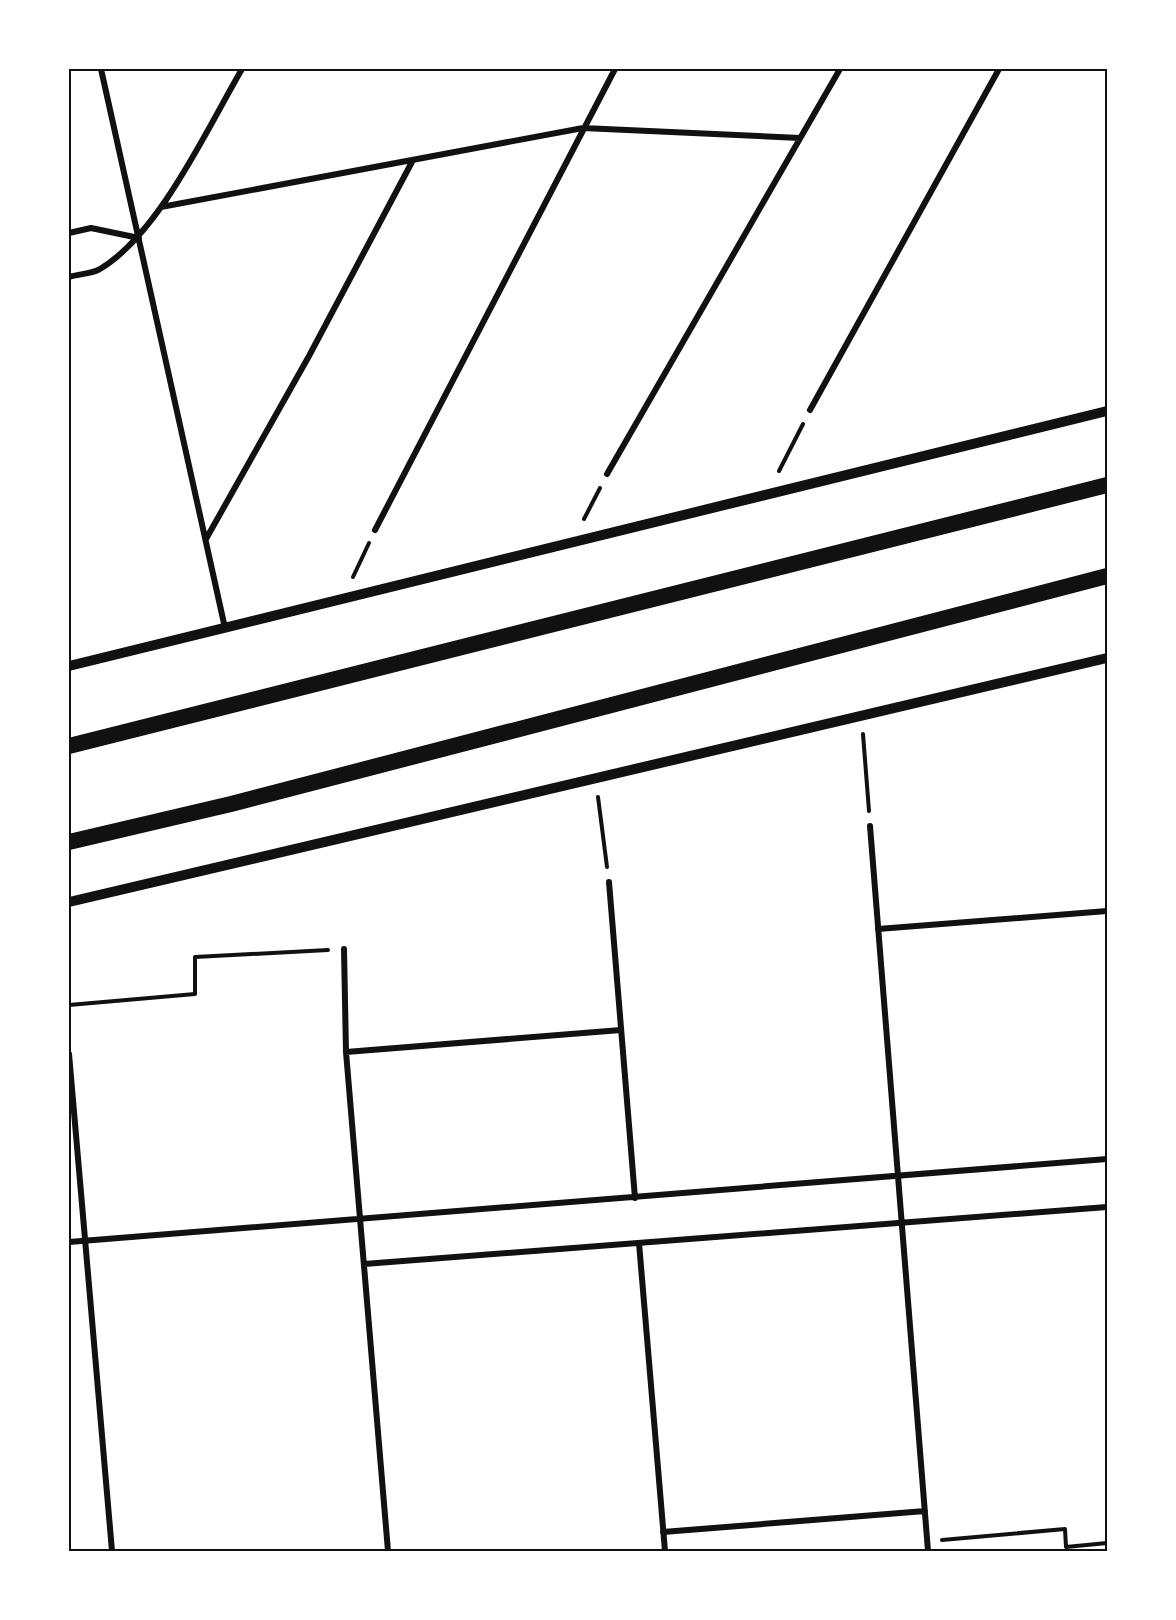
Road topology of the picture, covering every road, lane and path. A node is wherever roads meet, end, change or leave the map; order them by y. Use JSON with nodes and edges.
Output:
{"nodes":[{"id":1,"x":101,"y":69,"type":"edge"},
{"id":2,"x":242,"y":69,"type":"edge"},
{"id":3,"x":615,"y":69,"type":"edge"},
{"id":4,"x":840,"y":69,"type":"edge"},
{"id":5,"x":999,"y":69,"type":"edge"},
{"id":6,"x":583,"y":128,"type":"junction"},
{"id":7,"x":800,"y":138,"type":"junction"},
{"id":8,"x":412,"y":160,"type":"junction"},
{"id":9,"x":161,"y":207,"type":"junction"},
{"id":10,"x":69,"y":233,"type":"edge"},
{"id":11,"x":139,"y":238,"type":"junction"},
{"id":12,"x":69,"y":277,"type":"edge"},
{"id":13,"x":810,"y":410,"type":"joint"},
{"id":14,"x":1107,"y":411,"type":"edge"},
{"id":15,"x":607,"y":474,"type":"joint"},
{"id":16,"x":1107,"y":485,"type":"edge"},
{"id":17,"x":766,"y":495,"type":"junction"},
{"id":18,"x":375,"y":530,"type":"joint"},
{"id":19,"x":206,"y":538,"type":"junction"},
{"id":20,"x":571,"y":543,"type":"junction"},
{"id":21,"x":1107,"y":576,"type":"edge"},
{"id":22,"x":342,"y":600,"type":"junction"},
{"id":23,"x":226,"y":629,"type":"junction"},
{"id":24,"x":1107,"y":658,"type":"edge"},
{"id":25,"x":69,"y":666,"type":"edge"},
{"id":26,"x":862,"y":716,"type":"junction"},
{"id":27,"x":69,"y":746,"type":"edge"},
{"id":28,"x":596,"y":778,"type":"junction"},
{"id":29,"x":870,"y":825,"type":"joint"},
{"id":30,"x":69,"y":842,"type":"edge"},
{"id":31,"x":609,"y":882,"type":"joint"},
{"id":32,"x":69,"y":902,"type":"edge"},
{"id":33,"x":1107,"y":911,"type":"edge"},
{"id":34,"x":878,"y":929,"type":"junction"},
{"id":35,"x":344,"y":949,"type":"joint"},
{"id":36,"x":69,"y":1005,"type":"edge"},
{"id":37,"x":621,"y":1030,"type":"junction"},
{"id":38,"x":346,"y":1052,"type":"junction"},
{"id":39,"x":69,"y":1054,"type":"edge"},
{"id":40,"x":1107,"y":1159,"type":"edge"},
{"id":41,"x":898,"y":1176,"type":"junction"},
{"id":42,"x":635,"y":1198,"type":"junction"},
{"id":43,"x":1107,"y":1207,"type":"edge"},
{"id":44,"x":360,"y":1220,"type":"junction"},
{"id":45,"x":902,"y":1223,"type":"junction"},
{"id":46,"x":85,"y":1240,"type":"junction"},
{"id":47,"x":69,"y":1242,"type":"edge"},
{"id":48,"x":639,"y":1243,"type":"junction"},
{"id":49,"x":364,"y":1264,"type":"junction"},
{"id":50,"x":925,"y":1511,"type":"junction"},
{"id":51,"x":663,"y":1532,"type":"junction"},
{"id":52,"x":927,"y":1541,"type":"junction"},
{"id":53,"x":1107,"y":1543,"type":"edge"},
{"id":54,"x":1066,"y":1549,"type":"edge"},
{"id":55,"x":112,"y":1551,"type":"edge"},
{"id":56,"x":388,"y":1551,"type":"edge"},
{"id":57,"x":665,"y":1551,"type":"edge"},
{"id":58,"x":928,"y":1551,"type":"edge"}],
"edges":[{"from":1,"to":11,"type":"street"},
{"from":2,"to":9,"type":"street"},
{"from":3,"to":6,"type":"street"},
{"from":4,"to":7,"type":"street"},
{"from":5,"to":13,"type":"street"},
{"from":6,"to":7,"type":"street"},
{"from":6,"to":8,"type":"street"},
{"from":6,"to":18,"type":"street"},
{"from":7,"to":15,"type":"street"},
{"from":8,"to":9,"type":"street"},
{"from":8,"to":19,"type":"street"},
{"from":9,"to":11,"type":"street"},
{"from":10,"to":11,"type":"street"},
{"from":11,"to":12,"type":"street"},
{"from":11,"to":19,"type":"street"},
{"from":13,"to":17,"type":"path"},
{"from":14,"to":17,"type":"street"},
{"from":15,"to":20,"type":"path"},
{"from":16,"to":27,"type":"highway"},
{"from":17,"to":20,"type":"street"},
{"from":18,"to":22,"type":"path"},
{"from":19,"to":23,"type":"street"},
{"from":20,"to":22,"type":"street"},
{"from":21,"to":30,"type":"highway"},
{"from":22,"to":23,"type":"street"},
{"from":23,"to":25,"type":"street"},
{"from":24,"to":26,"type":"street"},
{"from":26,"to":28,"type":"street"},
{"from":26,"to":29,"type":"path"},
{"from":28,"to":31,"type":"path"},
{"from":28,"to":32,"type":"street"},
{"from":29,"to":34,"type":"street"},
{"from":31,"to":37,"type":"street"},
{"from":33,"to":34,"type":"street"},
{"from":34,"to":41,"type":"street"},
{"from":35,"to":36,"type":"path"},
{"from":35,"to":38,"type":"street"},
{"from":37,"to":38,"type":"street"},
{"from":37,"to":42,"type":"street"},
{"from":38,"to":44,"type":"street"},
{"from":39,"to":46,"type":"street"},
{"from":40,"to":41,"type":"street"},
{"from":41,"to":42,"type":"street"},
{"from":41,"to":45,"type":"street"},
{"from":42,"to":44,"type":"street"},
{"from":43,"to":45,"type":"street"},
{"from":44,"to":46,"type":"street"},
{"from":44,"to":49,"type":"street"},
{"from":45,"to":48,"type":"street"},
{"from":45,"to":50,"type":"street"},
{"from":46,"to":47,"type":"street"},
{"from":46,"to":55,"type":"street"},
{"from":48,"to":49,"type":"street"},
{"from":48,"to":51,"type":"street"},
{"from":49,"to":56,"type":"street"},
{"from":50,"to":51,"type":"street"},
{"from":50,"to":52,"type":"street"},
{"from":51,"to":57,"type":"street"},
{"from":52,"to":54,"type":"path"},
{"from":52,"to":58,"type":"street"},
{"from":53,"to":54,"type":"path"}]}
